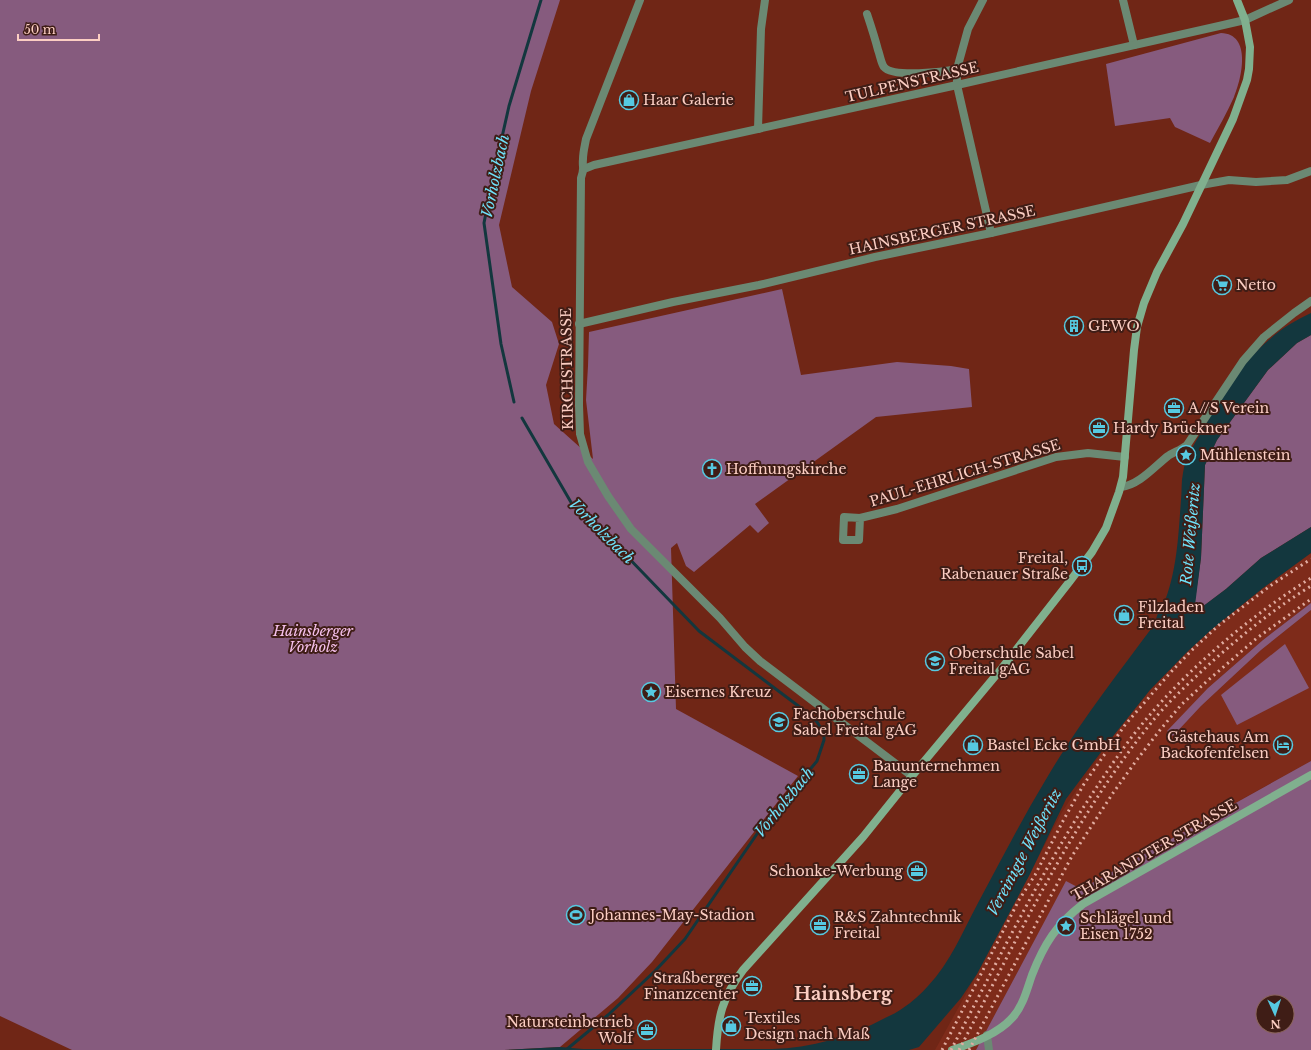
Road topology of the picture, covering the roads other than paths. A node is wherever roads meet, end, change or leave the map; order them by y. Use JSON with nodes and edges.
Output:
{"nodes":[{"id":1,"x":640,"y":0,"type":"edge"},
{"id":2,"x":765,"y":0,"type":"edge"},
{"id":3,"x":983,"y":0,"type":"edge"},
{"id":4,"x":1123,"y":0,"type":"edge"},
{"id":5,"x":1237,"y":0,"type":"edge"},
{"id":6,"x":1289,"y":0,"type":"edge"},
{"id":7,"x":867,"y":14,"type":"dead end"},
{"id":8,"x":1245,"y":20,"type":"junction"},
{"id":9,"x":1134,"y":45,"type":"junction"},
{"id":10,"x":957,"y":69,"type":"junction"},
{"id":11,"x":957,"y":85,"type":"junction"},
{"id":12,"x":758,"y":129,"type":"junction"},
{"id":13,"x":584,"y":169,"type":"junction"},
{"id":14,"x":1311,"y":171,"type":"edge"},
{"id":15,"x":1201,"y":185,"type":"junction"},
{"id":16,"x":991,"y":233,"type":"junction"},
{"id":17,"x":1311,"y":301,"type":"edge"},
{"id":18,"x":579,"y":324,"type":"junction"},
{"id":19,"x":1125,"y":457,"type":"junction"},
{"id":20,"x":1121,"y":488,"type":"junction"},
{"id":21,"x":860,"y":518,"type":"dead end"},
{"id":22,"x":1311,"y":775,"type":"edge"},
{"id":23,"x":912,"y":776,"type":"junction"},
{"id":24,"x":987,"y":1036,"type":"junction"},
{"id":25,"x":716,"y":1050,"type":"edge"},
{"id":26,"x":952,"y":1050,"type":"edge"},
{"id":27,"x":989,"y":1050,"type":"edge"}],
"edges":[{"from":1,"to":13,"type":"street","name":"KIRCHSTRASSE"},
{"from":2,"to":12,"type":"street"},
{"from":3,"to":10,"type":"street"},
{"from":4,"to":9,"type":"street"},
{"from":5,"to":8,"type":"main road"},
{"from":6,"to":8,"type":"street","name":"TULPENSTRASSE"},
{"from":7,"to":10,"type":"street"},
{"from":8,"to":9,"type":"street","name":"TULPENSTRASSE"},
{"from":8,"to":15,"type":"main road"},
{"from":9,"to":11,"type":"street","name":"TULPENSTRASSE"},
{"from":10,"to":11,"type":"street"},
{"from":11,"to":12,"type":"street","name":"TULPENSTRASSE"},
{"from":11,"to":16,"type":"street"},
{"from":12,"to":13,"type":"street","name":"TULPENSTRASSE"},
{"from":13,"to":18,"type":"street","name":"KIRCHSTRASSE"},
{"from":14,"to":15,"type":"street","name":"HAINSBERGER STRASSE"},
{"from":15,"to":16,"type":"street","name":"HAINSBERGER STRASSE"},
{"from":15,"to":19,"type":"main road"},
{"from":16,"to":18,"type":"street","name":"HAINSBERGER STRASSE"},
{"from":17,"to":20,"type":"street"},
{"from":18,"to":23,"type":"street","name":"KIRCHSTRASSE"},
{"from":19,"to":20,"type":"main road"},
{"from":19,"to":21,"type":"street","name":"PAUL-EHRLICH-STRASSE"},
{"from":20,"to":23,"type":"main road"},
{"from":22,"to":24,"type":"main road","name":"THARANDTER STRASSE"},
{"from":23,"to":25,"type":"main road"},
{"from":24,"to":26,"type":"main road","name":"THARANDTER STRASSE"},
{"from":24,"to":27,"type":"street"}]}
